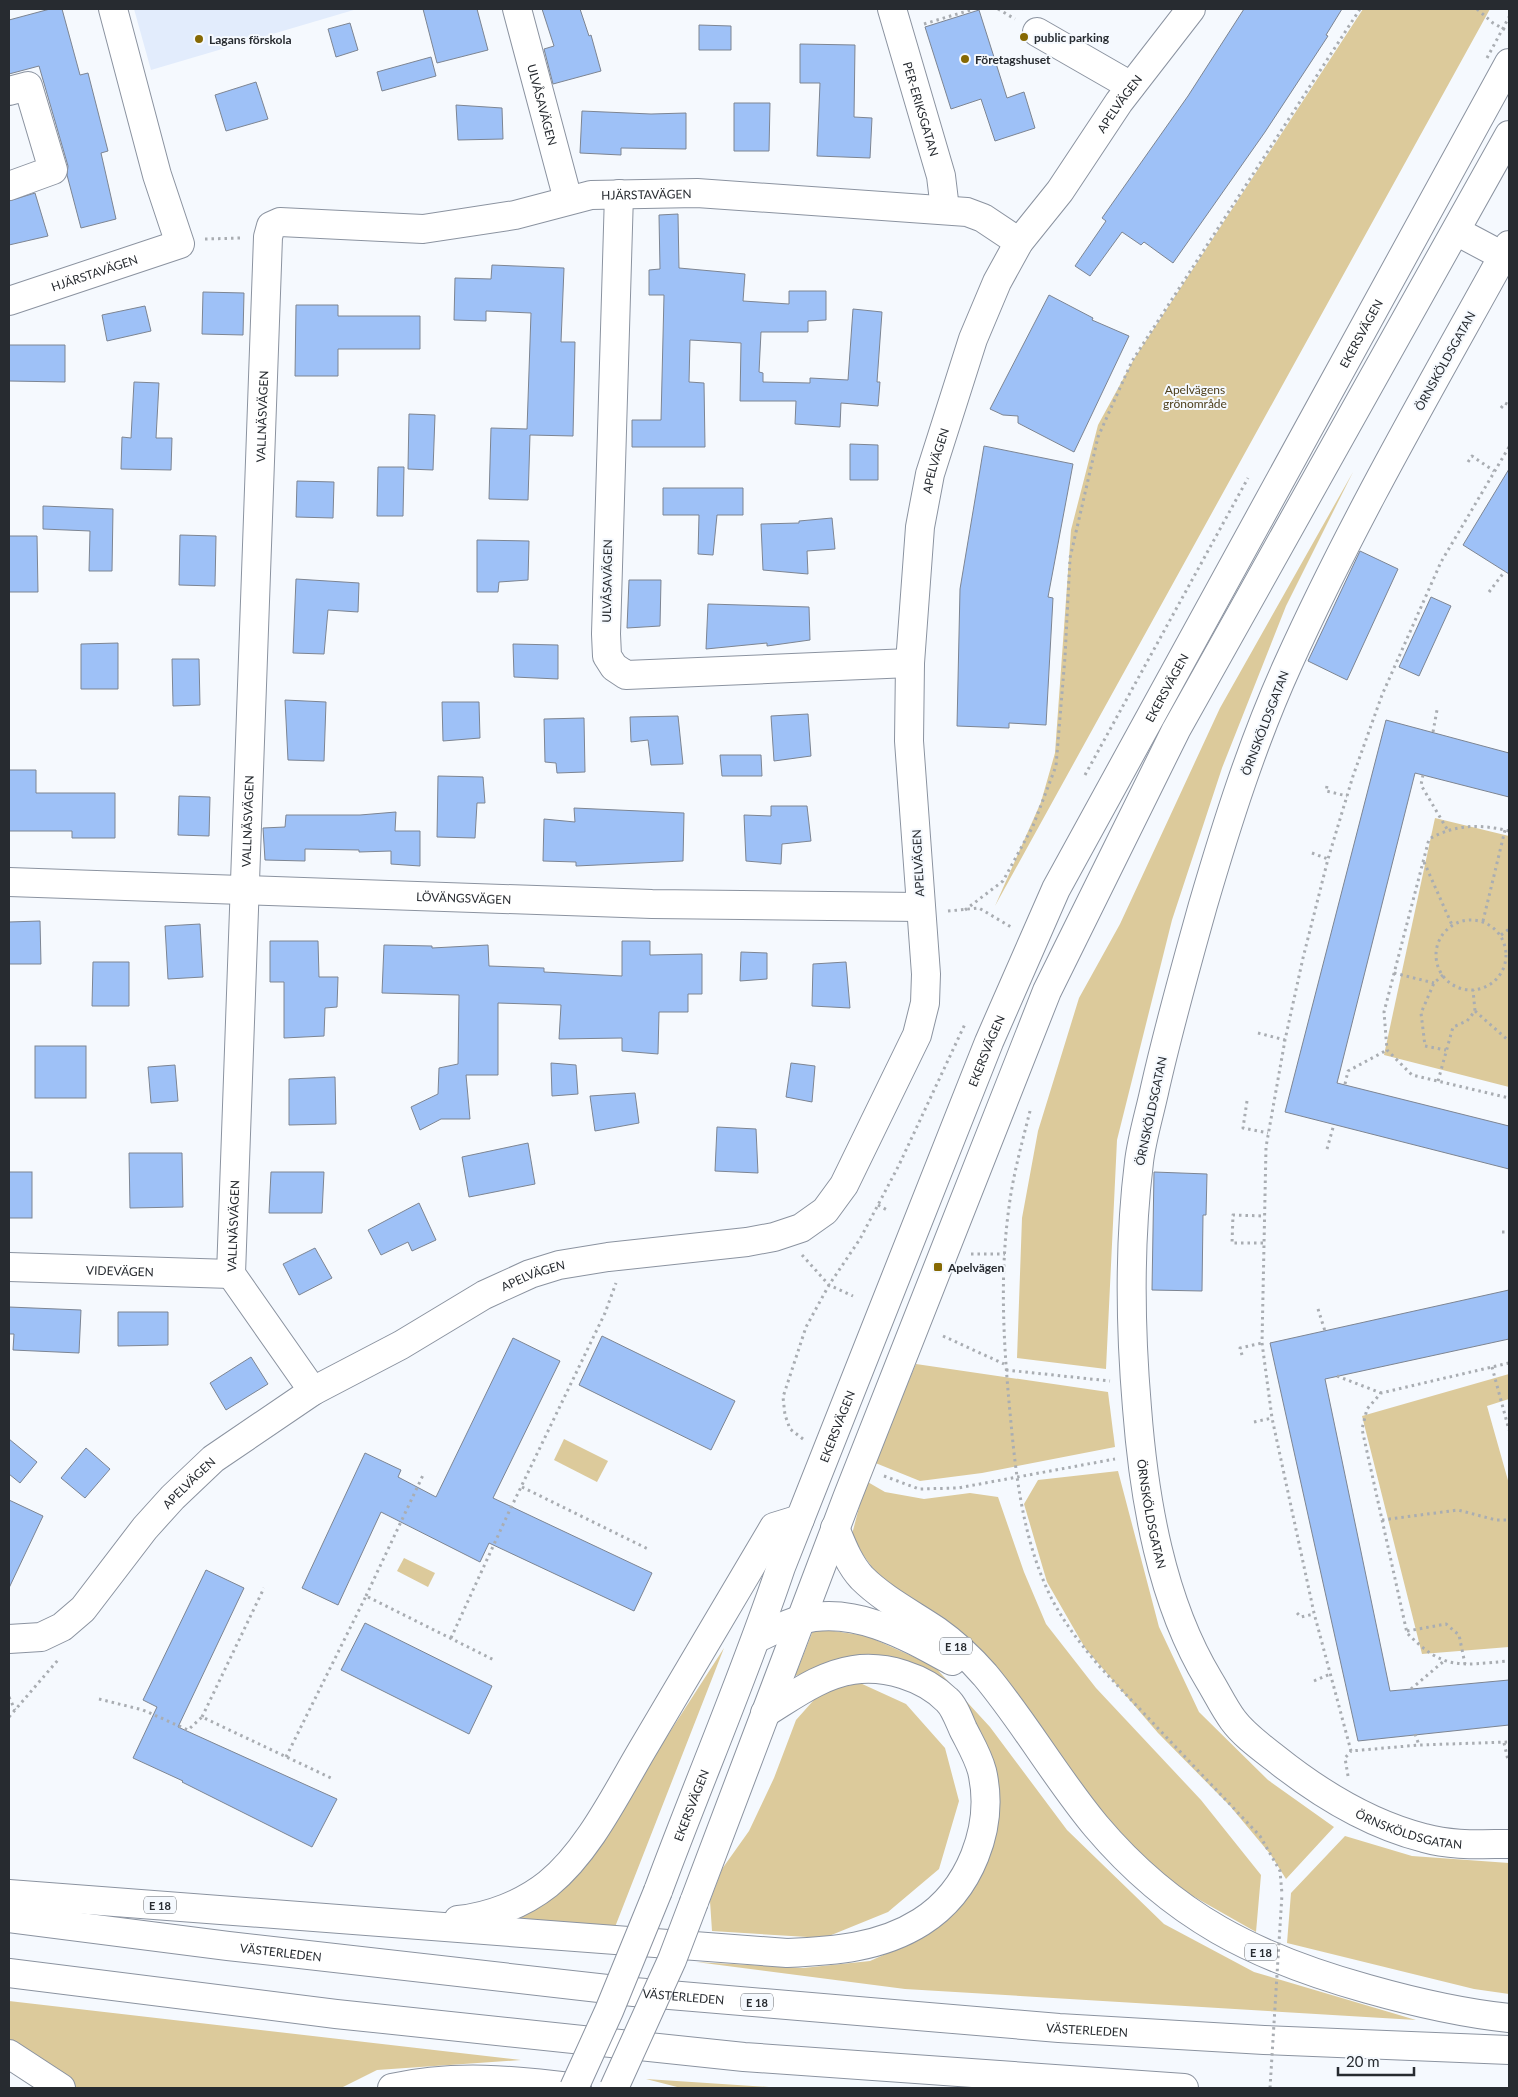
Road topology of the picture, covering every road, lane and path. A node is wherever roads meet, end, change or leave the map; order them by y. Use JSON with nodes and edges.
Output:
{"nodes":[{"id":1,"x":113,"y":9,"type":"edge"},
{"id":2,"x":517,"y":9,"type":"edge"},
{"id":3,"x":974,"y":9,"type":"edge"},
{"id":4,"x":1192,"y":9,"type":"edge"},
{"id":5,"x":1360,"y":9,"type":"edge"},
{"id":6,"x":1477,"y":9,"type":"edge"},
{"id":7,"x":1509,"y":17,"type":"edge"},
{"id":8,"x":896,"y":21,"type":"edge"},
{"id":9,"x":1038,"y":32,"type":"dead end"},
{"id":10,"x":1509,"y":32,"type":"edge"},
{"id":11,"x":1501,"y":63,"type":"edge"},
{"id":12,"x":1131,"y":86,"type":"junction"},
{"id":13,"x":9,"y":91,"type":"edge"},
{"id":14,"x":1509,"y":135,"type":"edge"},
{"id":15,"x":9,"y":186,"type":"edge"},
{"id":16,"x":619,"y":194,"type":"junction"},
{"id":17,"x":568,"y":200,"type":"junction"},
{"id":18,"x":945,"y":209,"type":"junction"},
{"id":19,"x":1427,"y":214,"type":"junction"},
{"id":20,"x":269,"y":231,"type":"junction"},
{"id":21,"x":1456,"y":232,"type":"junction"},
{"id":22,"x":1019,"y":242,"type":"junction"},
{"id":23,"x":180,"y":244,"type":"junction"},
{"id":24,"x":1506,"y":250,"type":"edge"},
{"id":25,"x":9,"y":301,"type":"edge"},
{"id":26,"x":1509,"y":405,"type":"edge"},
{"id":27,"x":1501,"y":408,"type":"dead end"},
{"id":28,"x":1509,"y":447,"type":"edge"},
{"id":29,"x":1468,"y":462,"type":"dead end"},
{"id":30,"x":1494,"y":471,"type":"junction"},
{"id":31,"x":1505,"y":571,"type":"dead end"},
{"id":32,"x":1489,"y":592,"type":"dead end"},
{"id":33,"x":910,"y":663,"type":"junction"},
{"id":34,"x":1437,"y":710,"type":"dead end"},
{"id":35,"x":1432,"y":732,"type":"dead end"},
{"id":36,"x":1423,"y":775,"type":"dead end"},
{"id":37,"x":1327,"y":786,"type":"dead end"},
{"id":38,"x":1347,"y":796,"type":"junction"},
{"id":39,"x":1448,"y":829,"type":"junction"},
{"id":40,"x":1507,"y":831,"type":"edge"},
{"id":41,"x":1312,"y":853,"type":"dead end"},
{"id":42,"x":1328,"y":859,"type":"junction"},
{"id":43,"x":1423,"y":861,"type":"junction"},
{"id":44,"x":9,"y":882,"type":"edge"},
{"id":45,"x":245,"y":890,"type":"junction"},
{"id":46,"x":920,"y":907,"type":"junction"},
{"id":47,"x":964,"y":910,"type":"junction"},
{"id":48,"x":1483,"y":921,"type":"junction"},
{"id":49,"x":1452,"y":925,"type":"junction"},
{"id":50,"x":1011,"y":928,"type":"dead end"},
{"id":51,"x":1509,"y":929,"type":"edge"},
{"id":52,"x":1501,"y":935,"type":"junction"},
{"id":53,"x":1504,"y":968,"type":"junction"},
{"id":54,"x":1509,"y":969,"type":"edge"},
{"id":55,"x":1394,"y":973,"type":"junction"},
{"id":56,"x":1443,"y":975,"type":"junction"},
{"id":57,"x":1434,"y":983,"type":"junction"},
{"id":58,"x":1474,"y":990,"type":"junction"},
{"id":59,"x":1475,"y":1011,"type":"junction"},
{"id":60,"x":1258,"y":1033,"type":"dead end"},
{"id":61,"x":1285,"y":1040,"type":"junction"},
{"id":62,"x":1509,"y":1041,"type":"edge"},
{"id":63,"x":1387,"y":1050,"type":"junction"},
{"id":64,"x":1446,"y":1050,"type":"junction"},
{"id":65,"x":1438,"y":1081,"type":"junction"},
{"id":66,"x":1344,"y":1084,"type":"dead end"},
{"id":67,"x":1509,"y":1098,"type":"edge"},
{"id":68,"x":1247,"y":1101,"type":"dead end"},
{"id":69,"x":1334,"y":1124,"type":"dead end"},
{"id":70,"x":1268,"y":1133,"type":"junction"},
{"id":71,"x":1327,"y":1149,"type":"dead end"},
{"id":72,"x":878,"y":1205,"type":"dead end"},
{"id":73,"x":889,"y":1211,"type":"dead end"},
{"id":74,"x":1264,"y":1216,"type":"junction"},
{"id":75,"x":1502,"y":1232,"type":"dead end"},
{"id":76,"x":1509,"y":1232,"type":"edge"},
{"id":77,"x":1264,"y":1243,"type":"junction"},
{"id":78,"x":799,"y":1253,"type":"dead end"},
{"id":79,"x":971,"y":1254,"type":"dead end"},
{"id":80,"x":1005,"y":1254,"type":"dead end"},
{"id":81,"x":9,"y":1267,"type":"edge"},
{"id":82,"x":231,"y":1274,"type":"junction"},
{"id":83,"x":618,"y":1279,"type":"dead end"},
{"id":84,"x":829,"y":1285,"type":"junction"},
{"id":85,"x":853,"y":1296,"type":"dead end"},
{"id":86,"x":1318,"y":1309,"type":"dead end"},
{"id":87,"x":1325,"y":1331,"type":"dead end"},
{"id":88,"x":943,"y":1336,"type":"dead end"},
{"id":89,"x":1262,"y":1343,"type":"junction"},
{"id":90,"x":1242,"y":1355,"type":"dead end"},
{"id":91,"x":1509,"y":1363,"type":"edge"},
{"id":92,"x":1005,"y":1364,"type":"dead end"},
{"id":93,"x":1492,"y":1367,"type":"junction"},
{"id":94,"x":1006,"y":1370,"type":"dead end"},
{"id":95,"x":1337,"y":1376,"type":"dead end"},
{"id":96,"x":1135,"y":1383,"type":"junction"},
{"id":97,"x":313,"y":1391,"type":"junction"},
{"id":98,"x":1380,"y":1393,"type":"junction"},
{"id":99,"x":1272,"y":1418,"type":"junction"},
{"id":100,"x":1254,"y":1422,"type":"dead end"},
{"id":101,"x":1509,"y":1430,"type":"edge"},
{"id":102,"x":821,"y":1440,"type":"junction"},
{"id":103,"x":1140,"y":1454,"type":"junction"},
{"id":104,"x":424,"y":1473,"type":"dead end"},
{"id":105,"x":880,"y":1475,"type":"dead end"},
{"id":106,"x":522,"y":1487,"type":"junction"},
{"id":107,"x":800,"y":1519,"type":"junction"},
{"id":108,"x":1382,"y":1520,"type":"junction"},
{"id":109,"x":1509,"y":1520,"type":"edge"},
{"id":110,"x":835,"y":1528,"type":"junction"},
{"id":111,"x":648,"y":1550,"type":"dead end"},
{"id":112,"x":264,"y":1588,"type":"dead end"},
{"id":113,"x":366,"y":1596,"type":"junction"},
{"id":114,"x":1297,"y":1613,"type":"dead end"},
{"id":115,"x":1314,"y":1614,"type":"junction"},
{"id":116,"x":800,"y":1619,"type":"junction"},
{"id":117,"x":1407,"y":1631,"type":"junction"},
{"id":118,"x":451,"y":1638,"type":"junction"},
{"id":119,"x":757,"y":1638,"type":"junction"},
{"id":120,"x":9,"y":1640,"type":"edge"},
{"id":121,"x":54,"y":1645,"type":"junction"},
{"id":122,"x":494,"y":1660,"type":"dead end"},
{"id":123,"x":1444,"y":1661,"type":"junction"},
{"id":124,"x":1509,"y":1661,"type":"edge"},
{"id":125,"x":1465,"y":1664,"type":"junction"},
{"id":126,"x":1330,"y":1674,"type":"junction"},
{"id":127,"x":1314,"y":1681,"type":"dead end"},
{"id":128,"x":1411,"y":1689,"type":"dead end"},
{"id":129,"x":9,"y":1697,"type":"edge"},
{"id":130,"x":99,"y":1699,"type":"dead end"},
{"id":131,"x":15,"y":1710,"type":"junction"},
{"id":132,"x":765,"y":1713,"type":"junction"},
{"id":133,"x":1014,"y":1716,"type":"junction"},
{"id":134,"x":9,"y":1717,"type":"edge"},
{"id":135,"x":202,"y":1717,"type":"junction"},
{"id":136,"x":1415,"y":1734,"type":"dead end"},
{"id":137,"x":1509,"y":1742,"type":"edge"},
{"id":138,"x":1504,"y":1743,"type":"junction"},
{"id":139,"x":1419,"y":1745,"type":"junction"},
{"id":140,"x":286,"y":1757,"type":"junction"},
{"id":141,"x":1508,"y":1760,"type":"dead end"},
{"id":142,"x":331,"y":1778,"type":"dead end"},
{"id":143,"x":1509,"y":1844,"type":"edge"},
{"id":144,"x":9,"y":1894,"type":"edge"},
{"id":145,"x":1282,"y":1894,"type":"dead end"},
{"id":146,"x":9,"y":1918,"type":"edge"},
{"id":147,"x":411,"y":1924,"type":"junction"},
{"id":148,"x":9,"y":1973,"type":"edge"},
{"id":149,"x":1509,"y":2018,"type":"edge"},
{"id":150,"x":1509,"y":2050,"type":"edge"},
{"id":151,"x":9,"y":2054,"type":"edge"},
{"id":152,"x":61,"y":2088,"type":"edge"},
{"id":153,"x":392,"y":2088,"type":"edge"},
{"id":154,"x":576,"y":2088,"type":"edge"},
{"id":155,"x":614,"y":2088,"type":"edge"},
{"id":156,"x":1184,"y":2088,"type":"edge"},
{"id":157,"x":1270,"y":2088,"type":"edge"}],
"edges":[{"from":1,"to":23,"type":"main road"},
{"from":2,"to":17,"type":"main road","name":"ULVÅSAVÄGEN"},
{"from":3,"to":8,"type":"path"},
{"from":4,"to":12,"type":"main road","name":"APELVÄGEN"},
{"from":5,"to":47,"type":"path"},
{"from":6,"to":10,"type":"path"},
{"from":7,"to":11,"type":"path","bridge":true},
{"from":8,"to":18,"type":"main road","name":"PER-ERIKSGATAN"},
{"from":9,"to":12,"type":"main road"},
{"from":11,"to":19,"type":"main road","name":"EKERSVÄGEN"},
{"from":12,"to":22,"type":"main road","name":"APELVÄGEN"},
{"from":13,"to":15,"type":"main road"},
{"from":14,"to":21,"type":"main road"},
{"from":16,"to":17,"type":"main road","name":"HJÄRSTAVÄGEN"},
{"from":16,"to":18,"type":"main road","name":"HJÄRSTAVÄGEN"},
{"from":16,"to":33,"type":"main road","name":"ULVÅSAVÄGEN"},
{"from":17,"to":20,"type":"main road","name":"HJÄRSTAVÄGEN"},
{"from":18,"to":22,"type":"main road","name":"HJÄRSTAVÄGEN"},
{"from":19,"to":21,"type":"main road"},
{"from":19,"to":102,"type":"main road","name":"EKERSVÄGEN"},
{"from":20,"to":23,"type":"path"},
{"from":20,"to":45,"type":"main road","name":"VALLNÄSVÄGEN"},
{"from":21,"to":24,"type":"main road"},
{"from":21,"to":110,"type":"main road"},
{"from":22,"to":33,"type":"main road","name":"APELVÄGEN"},
{"from":23,"to":25,"type":"main road","name":"HJÄRSTAVÄGEN"},
{"from":24,"to":96,"type":"main road","name":"ÖRNSKÖLDSGATAN"},
{"from":26,"to":27,"type":"path"},
{"from":28,"to":30,"type":"path"},
{"from":29,"to":30,"type":"path"},
{"from":30,"to":38,"type":"path"},
{"from":31,"to":32,"type":"path"},
{"from":33,"to":46,"type":"main road","name":"APELVÄGEN"},
{"from":34,"to":35,"type":"path"},
{"from":36,"to":39,"type":"path"},
{"from":37,"to":38,"type":"path"},
{"from":38,"to":42,"type":"path"},
{"from":39,"to":40,"type":"path"},
{"from":39,"to":43,"type":"path"},
{"from":40,"to":48,"type":"path"},
{"from":41,"to":42,"type":"path"},
{"from":42,"to":61,"type":"path"},
{"from":43,"to":49,"type":"path"},
{"from":43,"to":55,"type":"path"},
{"from":44,"to":45,"type":"main road","name":"LÖVÄNGSVÄGEN"},
{"from":45,"to":46,"type":"main road","name":"LÖVÄNGSVÄGEN"},
{"from":45,"to":82,"type":"main road","name":"VALLNÄSVÄGEN"},
{"from":46,"to":47,"type":"path"},
{"from":46,"to":97,"type":"main road","name":"APELVÄGEN"},
{"from":47,"to":50,"type":"path"},
{"from":48,"to":49,"type":"path"},
{"from":48,"to":52,"type":"path"},
{"from":49,"to":56,"type":"path"},
{"from":51,"to":52,"type":"path"},
{"from":52,"to":53,"type":"path"},
{"from":53,"to":54,"type":"path"},
{"from":53,"to":58,"type":"path"},
{"from":55,"to":57,"type":"path"},
{"from":55,"to":63,"type":"path"},
{"from":56,"to":57,"type":"path"},
{"from":56,"to":58,"type":"path"},
{"from":57,"to":64,"type":"path"},
{"from":58,"to":59,"type":"path"},
{"from":59,"to":62,"type":"path"},
{"from":59,"to":64,"type":"path"},
{"from":60,"to":61,"type":"path"},
{"from":61,"to":70,"type":"path"},
{"from":63,"to":65,"type":"path"},
{"from":63,"to":66,"type":"path"},
{"from":64,"to":65,"type":"path"},
{"from":65,"to":67,"type":"path"},
{"from":68,"to":70,"type":"path"},
{"from":69,"to":71,"type":"path"},
{"from":70,"to":74,"type":"path"},
{"from":72,"to":73,"type":"path"},
{"from":74,"to":77,"type":"path"},
{"from":74,"to":77,"type":"path"},
{"from":75,"to":76,"type":"path"},
{"from":77,"to":89,"type":"path"},
{"from":78,"to":84,"type":"path"},
{"from":79,"to":80,"type":"path"},
{"from":81,"to":82,"type":"main road","name":"VIDEVÄGEN"},
{"from":82,"to":97,"type":"main road","name":"VALLNÄSVÄGEN"},
{"from":83,"to":106,"type":"path"},
{"from":84,"to":85,"type":"path"},
{"from":84,"to":102,"type":"path"},
{"from":86,"to":87,"type":"path"},
{"from":88,"to":92,"type":"path"},
{"from":89,"to":90,"type":"path"},
{"from":89,"to":99,"type":"path"},
{"from":91,"to":93,"type":"path"},
{"from":93,"to":98,"type":"path"},
{"from":93,"to":101,"type":"path"},
{"from":94,"to":96,"type":"path"},
{"from":95,"to":98,"type":"path"},
{"from":96,"to":103,"type":"main road","name":"ÖRNSKÖLDSGATAN"},
{"from":97,"to":121,"type":"main road","name":"APELVÄGEN"},
{"from":98,"to":108,"type":"path"},
{"from":99,"to":100,"type":"path"},
{"from":99,"to":115,"type":"path"},
{"from":102,"to":107,"type":"main road","name":"EKERSVÄGEN"},
{"from":103,"to":105,"type":"path"},
{"from":103,"to":143,"type":"main road","name":"ÖRNSKÖLDSGATAN"},
{"from":104,"to":113,"type":"path"},
{"from":106,"to":111,"type":"path"},
{"from":106,"to":118,"type":"path"},
{"from":107,"to":119,"type":"main road","name":"EKERSVÄGEN"},
{"from":107,"to":147,"type":"main road","number":"E 18"},
{"from":108,"to":109,"type":"path"},
{"from":108,"to":117,"type":"path"},
{"from":110,"to":116,"type":"main road"},
{"from":110,"to":133,"type":"main road","number":"E 18"},
{"from":112,"to":135,"type":"path"},
{"from":113,"to":118,"type":"path"},
{"from":113,"to":140,"type":"path"},
{"from":114,"to":115,"type":"path"},
{"from":115,"to":126,"type":"path"},
{"from":116,"to":119,"type":"main road","number":"E 18"},
{"from":116,"to":132,"type":"main road"},
{"from":116,"to":133,"type":"main road","number":"E 18"},
{"from":117,"to":123,"type":"path"},
{"from":117,"to":125,"type":"path"},
{"from":118,"to":122,"type":"path"},
{"from":119,"to":154,"type":"main road","name":"EKERSVÄGEN","bridge":true},
{"from":120,"to":121,"type":"main road"},
{"from":121,"to":131,"type":"path"},
{"from":123,"to":125,"type":"path"},
{"from":123,"to":128,"type":"path"},
{"from":124,"to":125,"type":"path"},
{"from":126,"to":127,"type":"path"},
{"from":126,"to":139,"type":"path"},
{"from":129,"to":131,"type":"path"},
{"from":130,"to":135,"type":"path"},
{"from":131,"to":134,"type":"path"},
{"from":132,"to":147,"type":"main road","number":"E 18"},
{"from":132,"to":155,"type":"main road","bridge":true},
{"from":133,"to":149,"type":"main road","number":"E 18"},
{"from":135,"to":140,"type":"path"},
{"from":136,"to":139,"type":"path"},
{"from":137,"to":138,"type":"path"},
{"from":138,"to":139,"type":"path"},
{"from":138,"to":141,"type":"path"},
{"from":140,"to":142,"type":"path"},
{"from":144,"to":147,"type":"main road","number":"E 18"},
{"from":145,"to":157,"type":"path","bridge":true},
{"from":146,"to":150,"type":"main road","name":"VÄSTERLEDEN","number":"E 18"},
{"from":148,"to":156,"type":"main road"},
{"from":151,"to":152,"type":"main road"},
{"from":153,"to":154,"type":"main road"}]}
